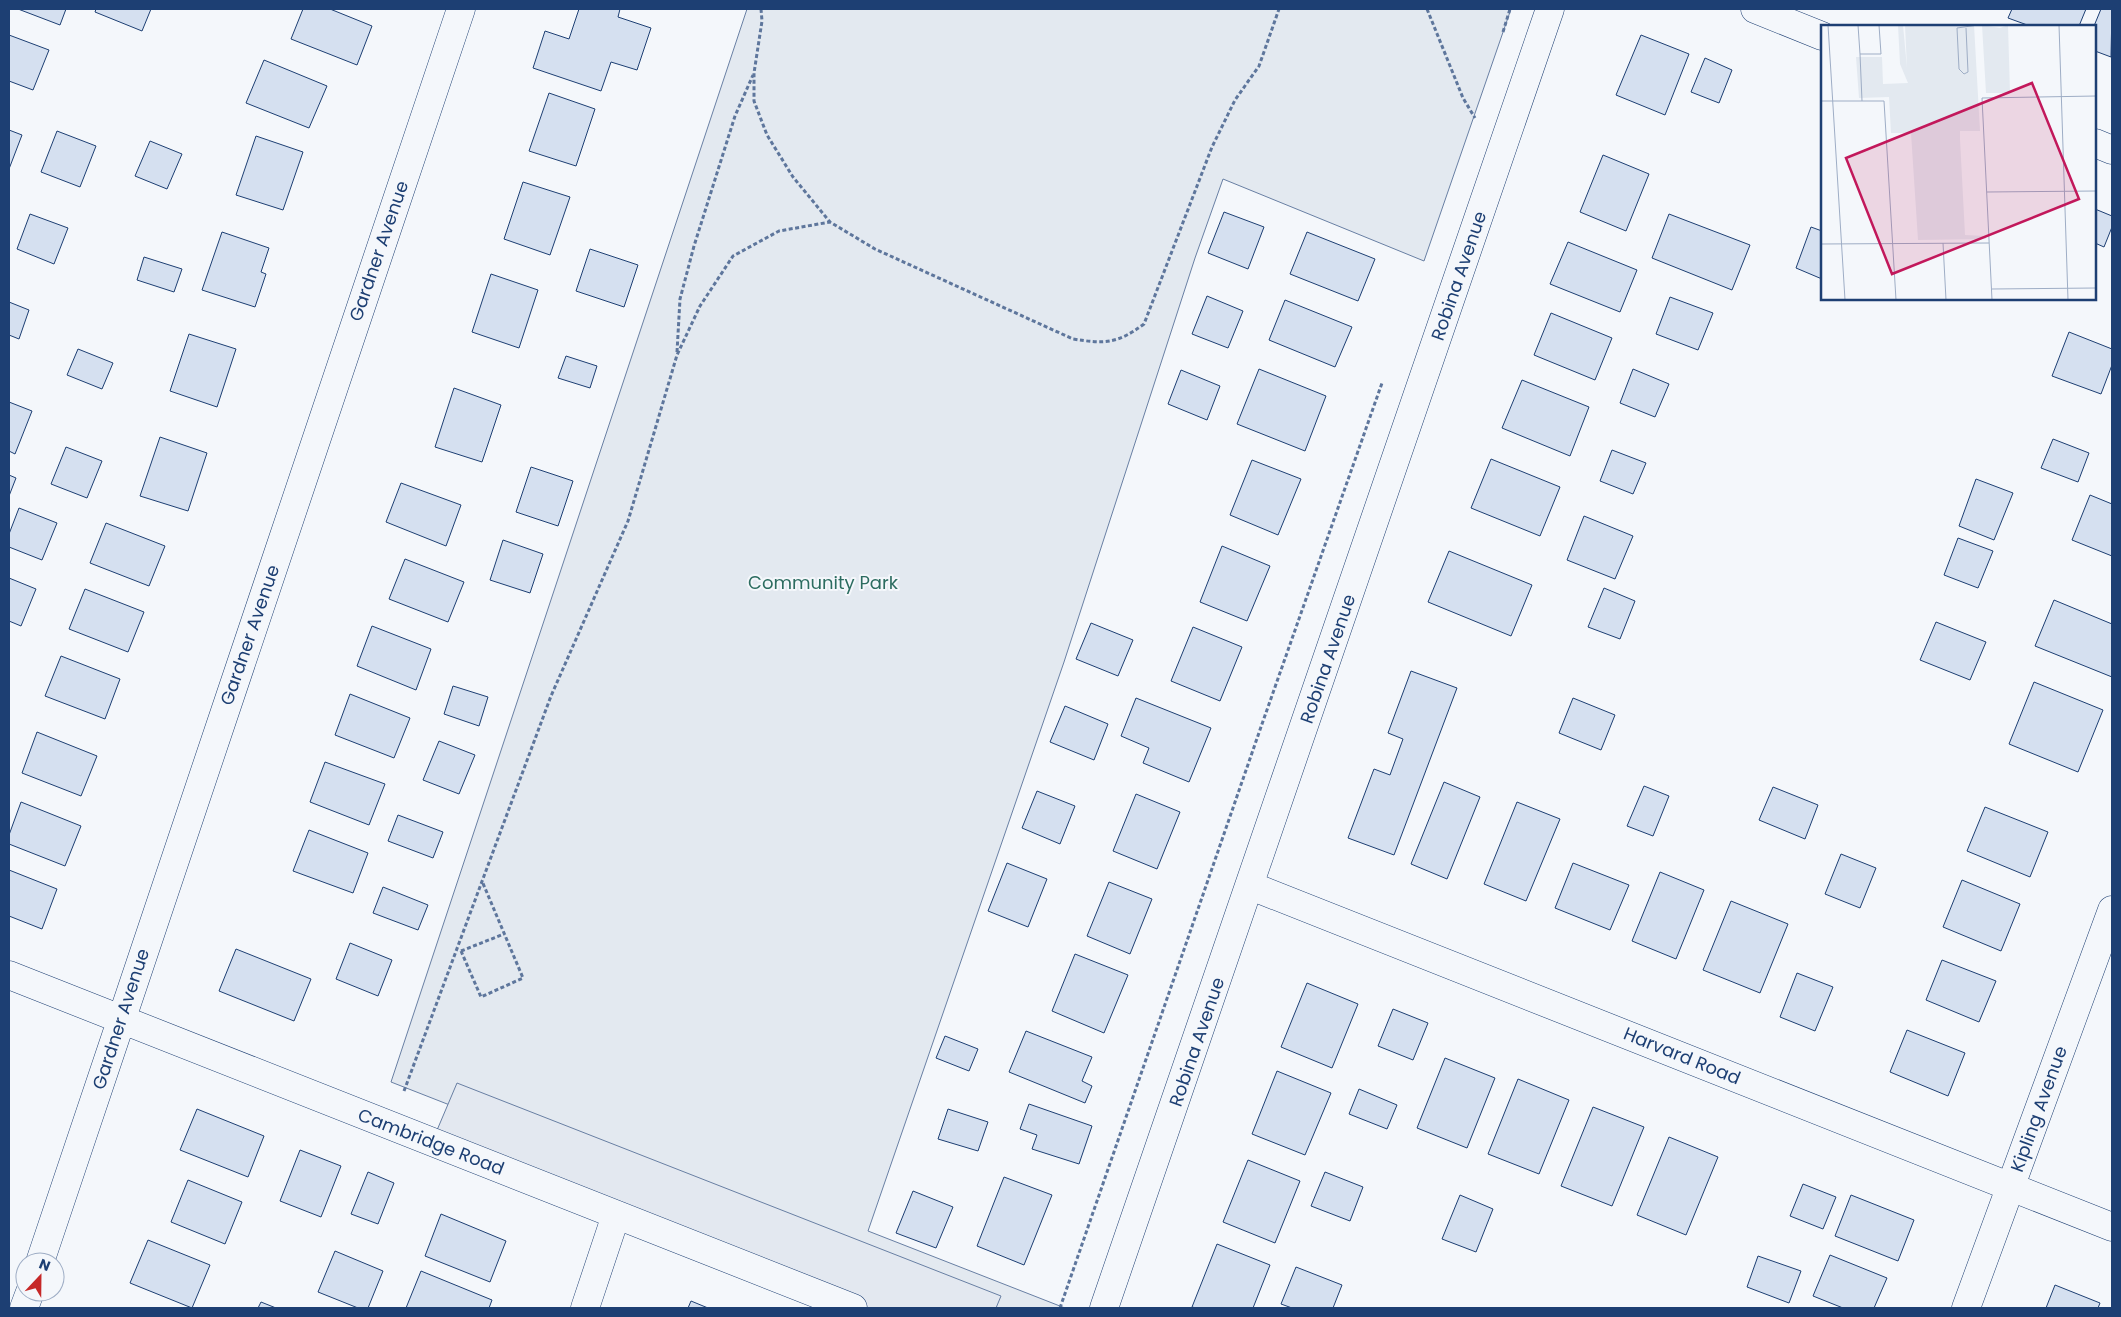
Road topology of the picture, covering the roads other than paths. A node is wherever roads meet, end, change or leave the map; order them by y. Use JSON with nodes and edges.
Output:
{"nodes":[{"id":1,"x":461,"y":9,"type":"edge"},
{"id":2,"x":1550,"y":9,"type":"edge"},
{"id":3,"x":1755,"y":9,"type":"edge"},
{"id":4,"x":1821,"y":36,"type":"edge"},
{"id":5,"x":2096,"y":143,"type":"edge"},
{"id":6,"x":2112,"y":150,"type":"edge"},
{"id":7,"x":1251,"y":886,"type":"junction"},
{"id":8,"x":2112,"y":910,"type":"edge"},
{"id":9,"x":9,"y":975,"type":"edge"},
{"id":10,"x":121,"y":1020,"type":"junction"},
{"id":11,"x":2011,"y":1186,"type":"junction"},
{"id":12,"x":616,"y":1214,"type":"junction"},
{"id":13,"x":2112,"y":1226,"type":"edge"},
{"id":14,"x":43,"y":1252,"type":"edge"},
{"id":15,"x":585,"y":1308,"type":"edge"},
{"id":16,"x":853,"y":1308,"type":"edge"},
{"id":17,"x":1104,"y":1308,"type":"edge"},
{"id":18,"x":1966,"y":1308,"type":"edge"}],
"edges":[{"from":1,"to":10,"type":"street","name":"Gardner Avenue"},
{"from":2,"to":7,"type":"street","name":"Robina Avenue"},
{"from":3,"to":4,"type":"street"},
{"from":5,"to":6,"type":"street"},
{"from":7,"to":11,"type":"street","name":"Harvard Road"},
{"from":7,"to":17,"type":"street","name":"Robina Avenue"},
{"from":8,"to":11,"type":"street","name":"Kipling Avenue"},
{"from":9,"to":10,"type":"street","name":"Cambridge Road"},
{"from":10,"to":12,"type":"street","name":"Cambridge Road"},
{"from":10,"to":14,"type":"street","name":"Gardner Avenue"},
{"from":11,"to":13,"type":"street","name":"Harvard Road"},
{"from":11,"to":18,"type":"street","name":"Kipling Avenue"},
{"from":12,"to":15,"type":"street"},
{"from":12,"to":16,"type":"street","name":"Cambridge Road"}]}
